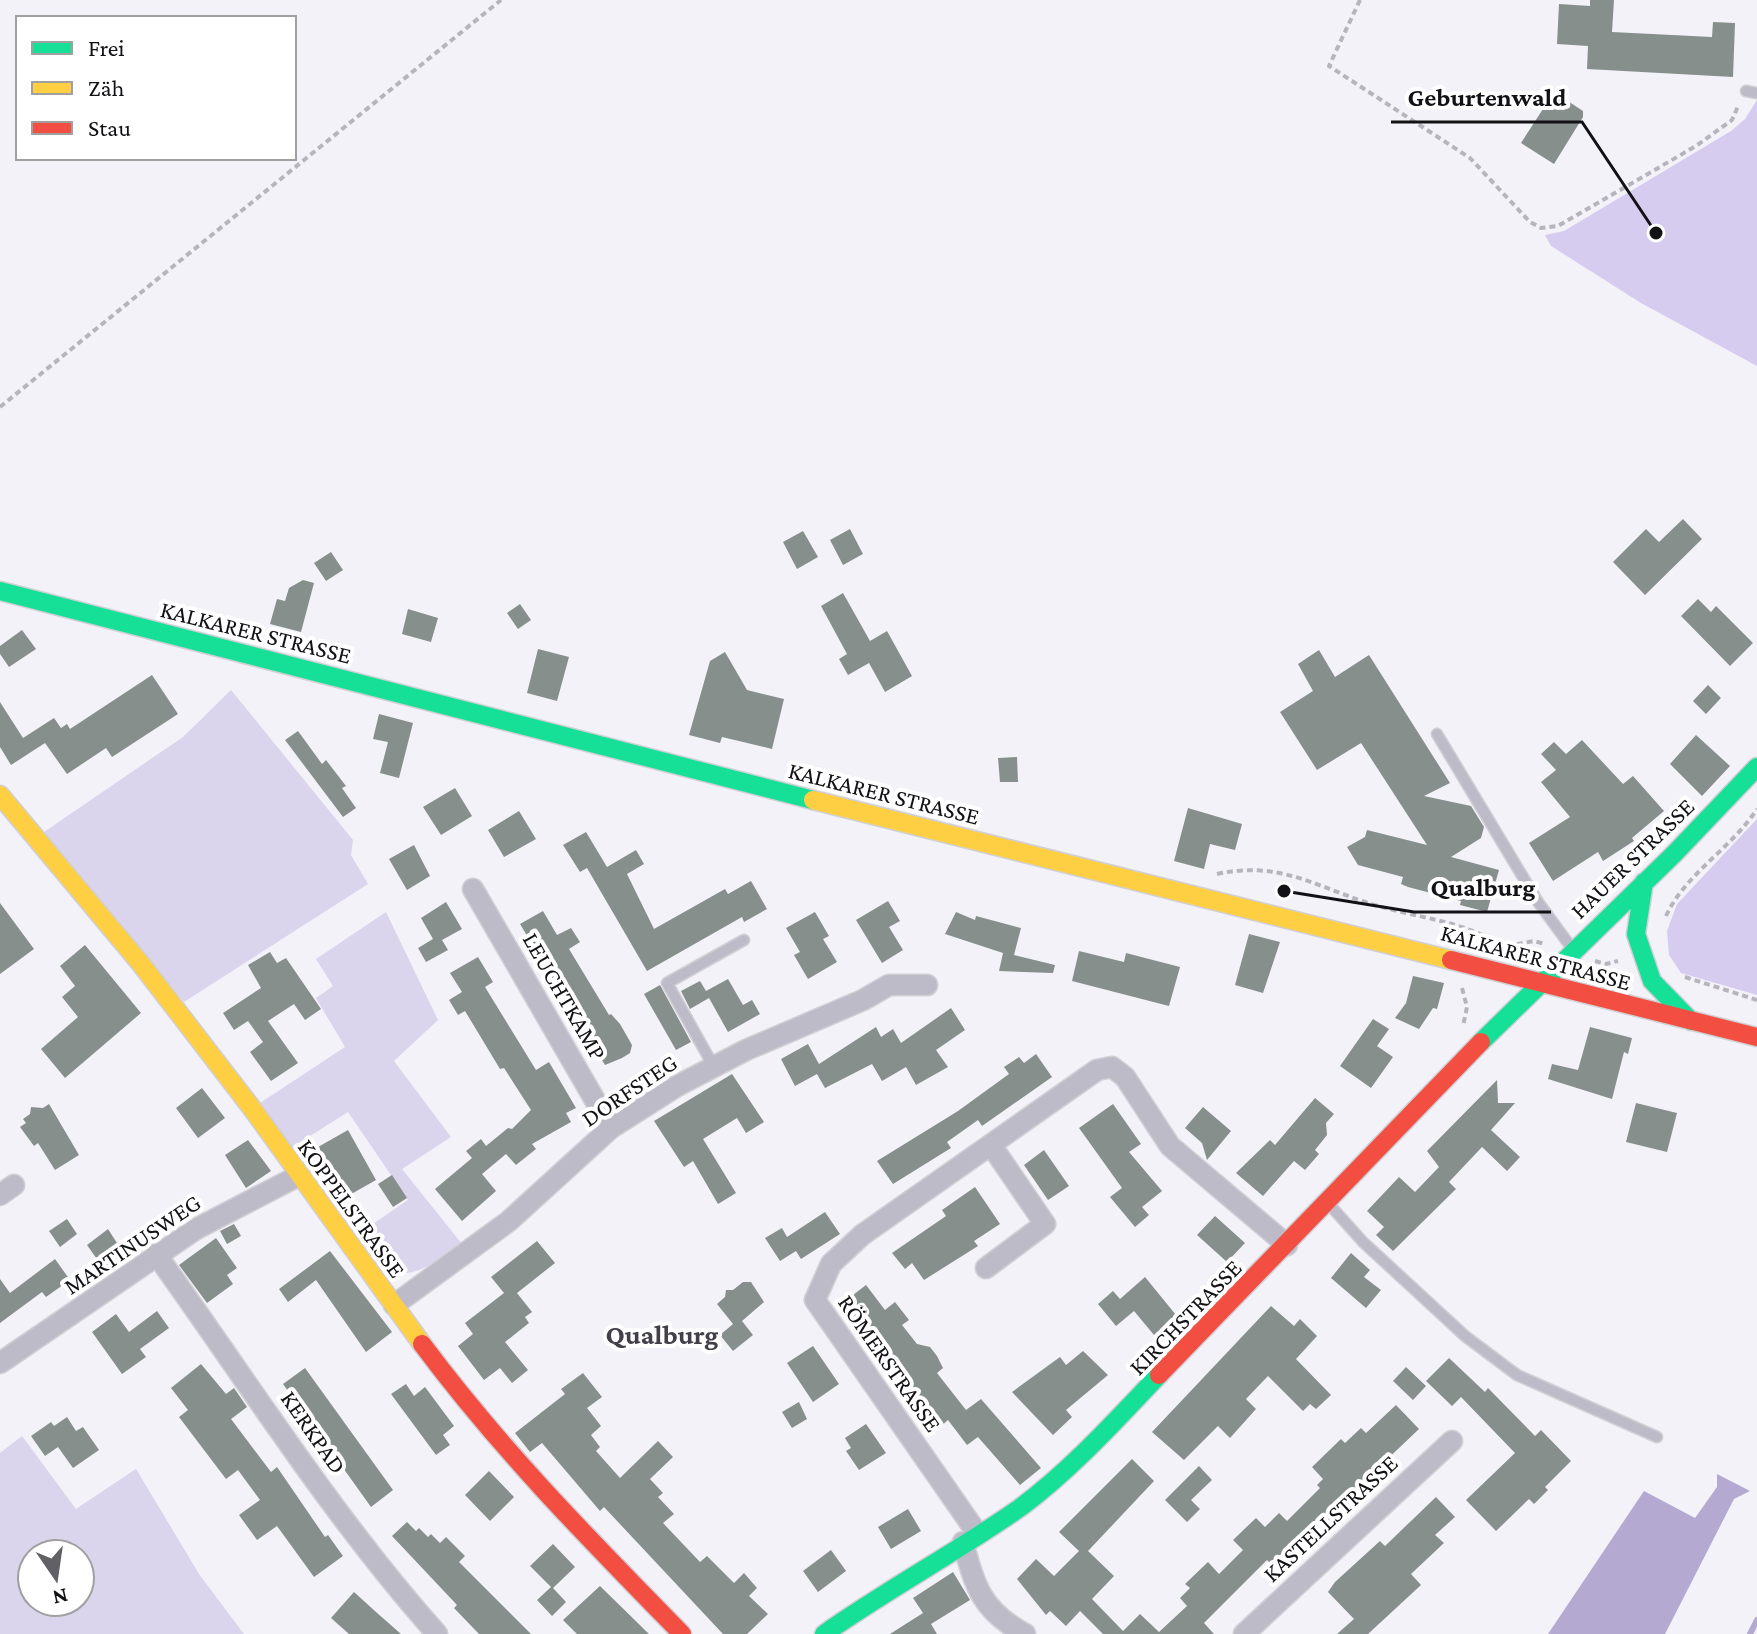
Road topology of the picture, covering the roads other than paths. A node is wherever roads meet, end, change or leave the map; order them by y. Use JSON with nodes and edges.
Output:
{"nodes":[{"id":1,"x":0,"y":591,"type":"edge"},
{"id":2,"x":1437,"y":734,"type":"dead end"},
{"id":3,"x":1757,"y":767,"type":"edge"},
{"id":4,"x":0,"y":795,"type":"edge"},
{"id":5,"x":8,"y":820,"type":"edge"},
{"id":6,"x":1644,"y":882,"type":"junction"},
{"id":7,"x":473,"y":889,"type":"dead end"},
{"id":8,"x":744,"y":940,"type":"dead end"},
{"id":9,"x":1571,"y":950,"type":"junction"},
{"id":10,"x":1539,"y":983,"type":"junction"},
{"id":11,"x":927,"y":985,"type":"dead end"},
{"id":12,"x":1691,"y":1021,"type":"junction"},
{"id":13,"x":1757,"y":1037,"type":"edge"},
{"id":14,"x":714,"y":1067,"type":"junction"},
{"id":15,"x":611,"y":1128,"type":"junction"},
{"id":16,"x":991,"y":1145,"type":"junction"},
{"id":17,"x":298,"y":1176,"type":"junction"},
{"id":18,"x":1327,"y":1202,"type":"junction"},
{"id":19,"x":1287,"y":1245,"type":"junction"},
{"id":20,"x":156,"y":1254,"type":"junction"},
{"id":21,"x":986,"y":1268,"type":"dead end"},
{"id":22,"x":394,"y":1305,"type":"junction"},
{"id":23,"x":0,"y":1363,"type":"edge"},
{"id":24,"x":1657,"y":1437,"type":"dead end"},
{"id":25,"x":1452,"y":1441,"type":"dead end"},
{"id":26,"x":970,"y":1538,"type":"junction"},
{"id":27,"x":437,"y":1634,"type":"edge"},
{"id":28,"x":682,"y":1634,"type":"edge"},
{"id":29,"x":824,"y":1634,"type":"edge"},
{"id":30,"x":1025,"y":1634,"type":"edge"},
{"id":31,"x":1244,"y":1634,"type":"edge"}],
"edges":[{"from":1,"to":10,"type":"street","name":"KALKARER STRASSE"},
{"from":2,"to":9,"type":"lane"},
{"from":3,"to":6,"type":"street","name":"HAUER STRASSE"},
{"from":4,"to":5,"type":"street","name":"KOPPELSTRASSE"},
{"from":5,"to":17,"type":"street","name":"KOPPELSTRASSE"},
{"from":6,"to":9,"type":"street","name":"HAUER STRASSE"},
{"from":6,"to":12,"type":"street"},
{"from":7,"to":15,"type":"street","name":"LEUCHTKAMP"},
{"from":8,"to":14,"type":"lane"},
{"from":9,"to":10,"type":"street","name":"HAUER STRASSE"},
{"from":10,"to":12,"type":"street","name":"KALKARER STRASSE"},
{"from":10,"to":18,"type":"street","name":"KIRCHSTRASSE"},
{"from":11,"to":14,"type":"street","name":"DORFSTEG"},
{"from":12,"to":13,"type":"street","name":"KALKARER STRASSE"},
{"from":14,"to":15,"type":"street","name":"DORFSTEG"},
{"from":15,"to":22,"type":"street","name":"DORFSTEG"},
{"from":16,"to":19,"type":"street","name":"RÖMERSTRASSE"},
{"from":16,"to":21,"type":"street"},
{"from":16,"to":26,"type":"street","name":"RÖMERSTRASSE"},
{"from":17,"to":20,"type":"street","name":"MARTINUSWEG"},
{"from":17,"to":22,"type":"street","name":"KOPPELSTRASSE"},
{"from":18,"to":19,"type":"street","name":"KIRCHSTRASSE"},
{"from":18,"to":24,"type":"lane"},
{"from":19,"to":26,"type":"street","name":"KIRCHSTRASSE"},
{"from":20,"to":23,"type":"street","name":"MARTINUSWEG"},
{"from":20,"to":27,"type":"street","name":"KERKPAD"},
{"from":22,"to":28,"type":"street","name":"KOPPELSTRASSE"},
{"from":25,"to":31,"type":"street","name":"KASTELLSTRASSE"},
{"from":26,"to":29,"type":"street","name":"KIRCHSTRASSE"},
{"from":26,"to":30,"type":"street"}]}
